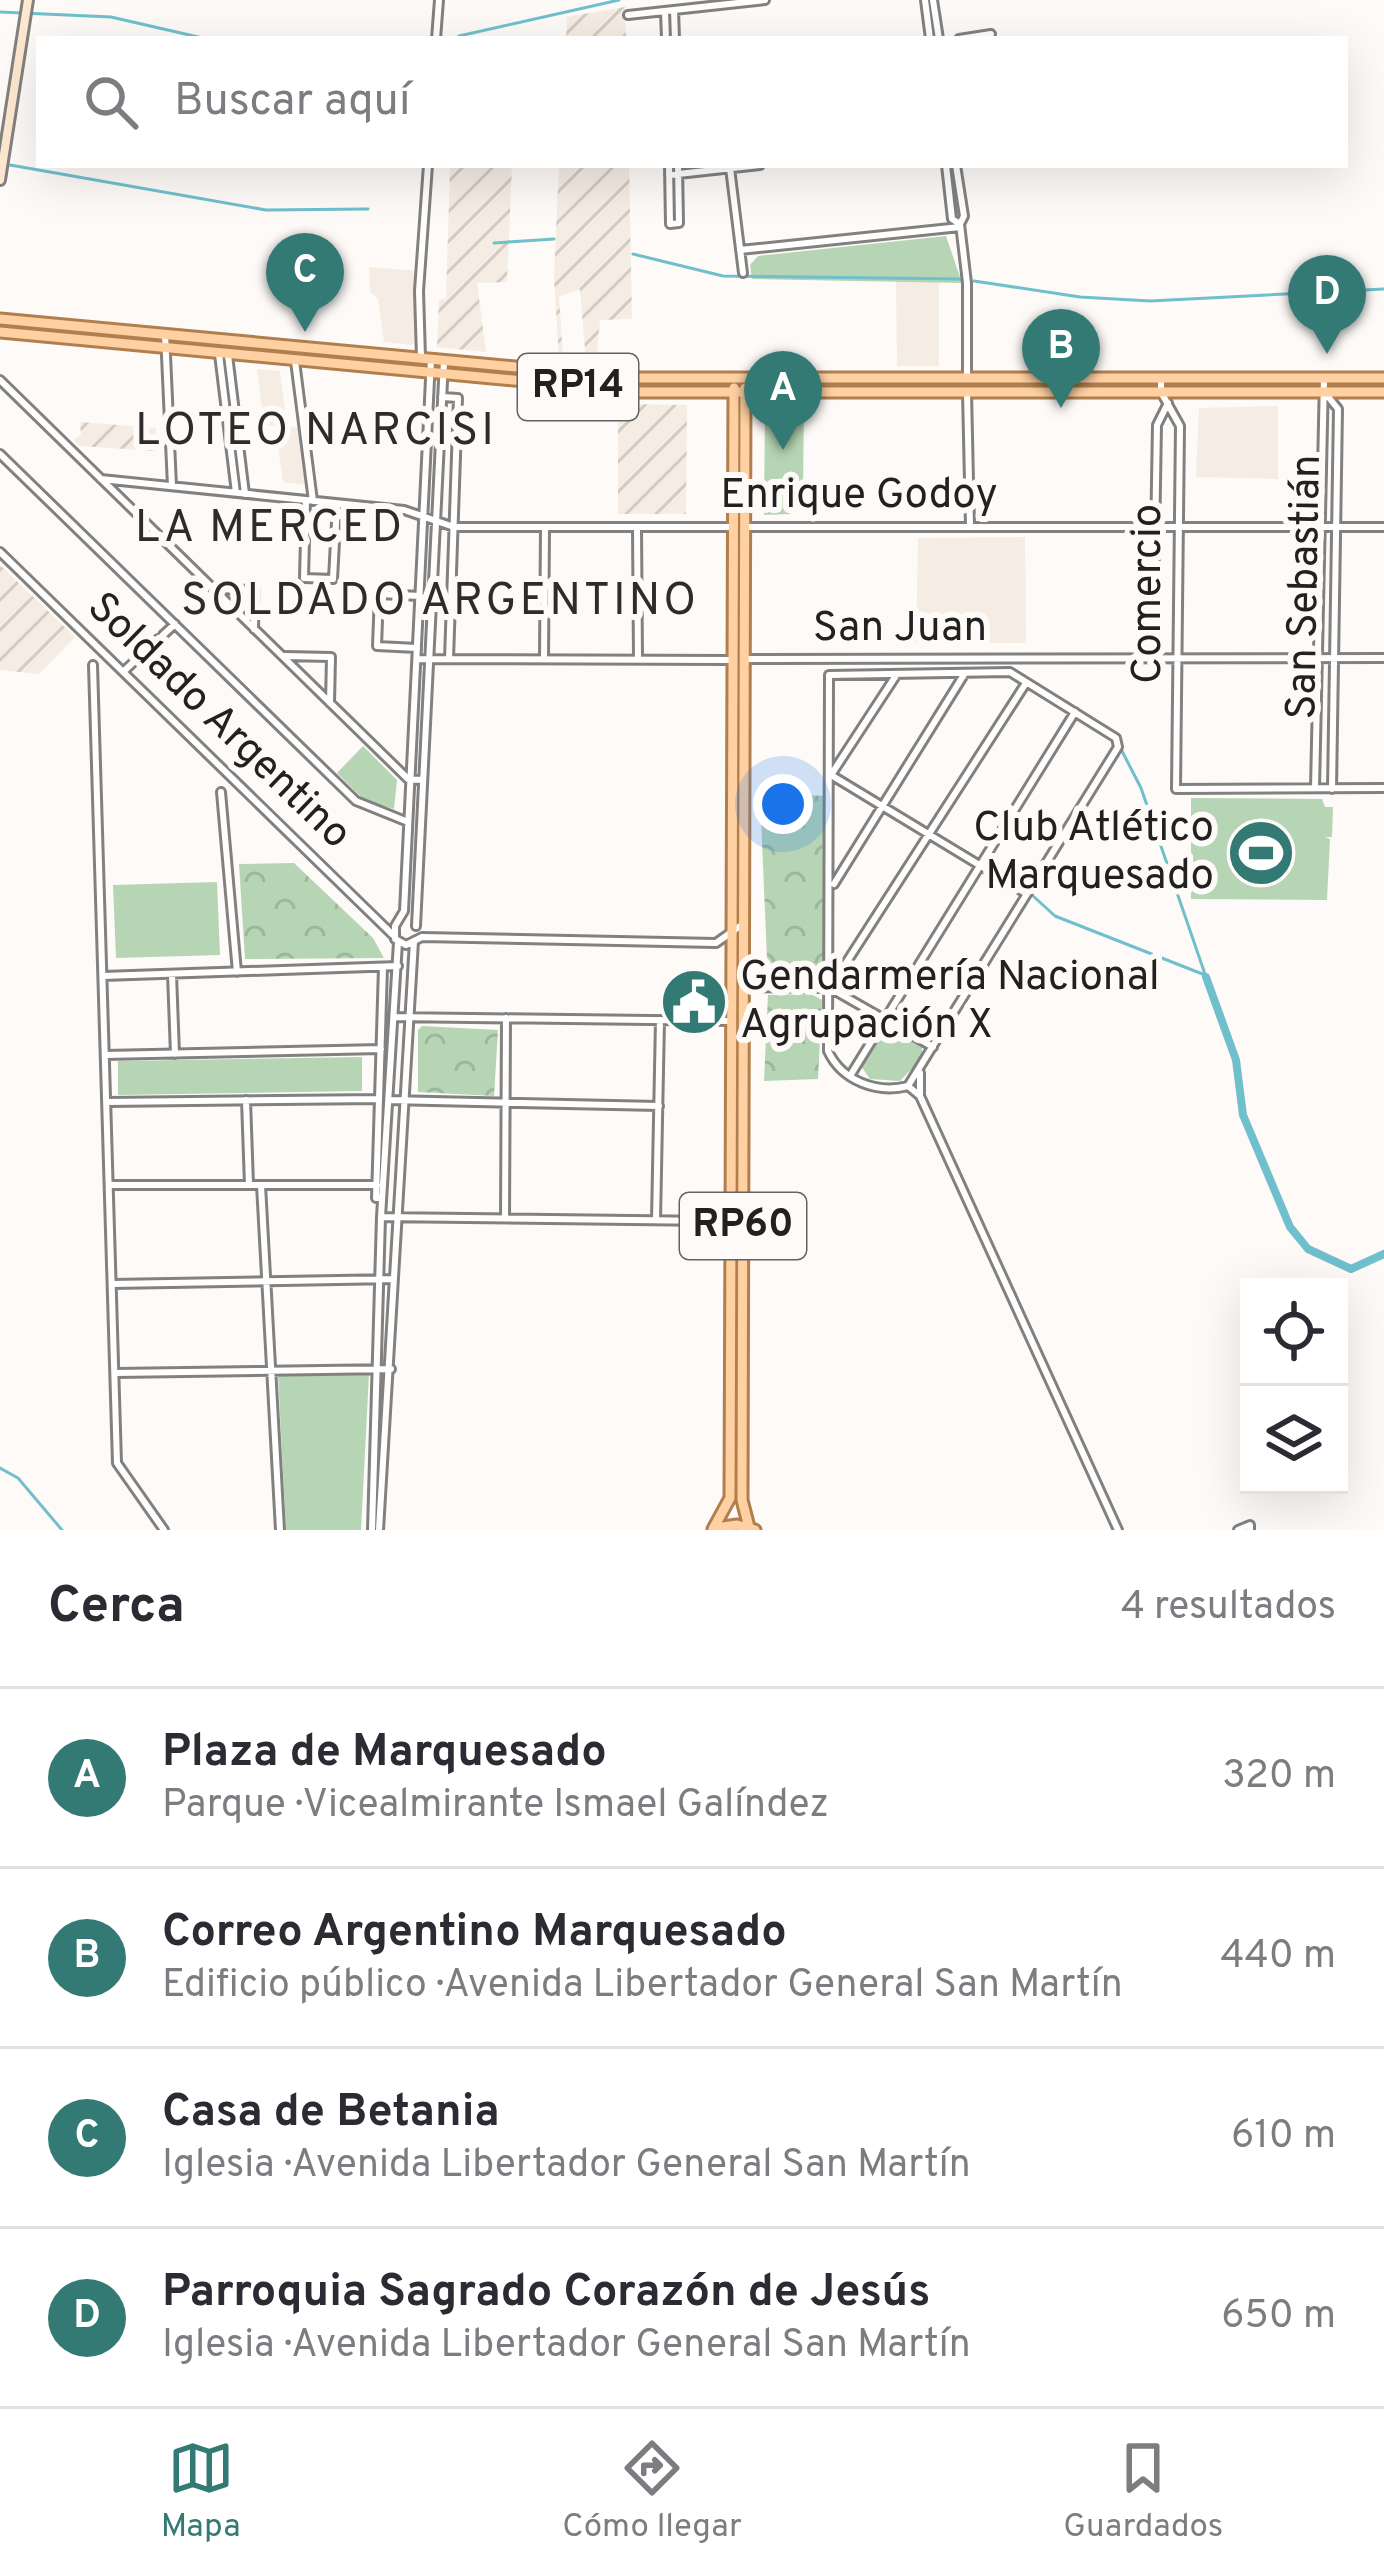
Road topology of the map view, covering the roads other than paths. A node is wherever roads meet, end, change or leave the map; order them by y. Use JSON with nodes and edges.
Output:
{"nodes":[{"id":1,"x":439,"y":0,"type":"edge"},
{"id":2,"x":765,"y":0,"type":"edge"},
{"id":3,"x":929,"y":0,"type":"edge"},
{"id":4,"x":26,"y":9,"type":"edge"},
{"id":5,"x":670,"y":10,"type":"junction"},
{"id":6,"x":628,"y":15,"type":"dead end"},
{"id":7,"x":991,"y":34,"type":"dead end"},
{"id":8,"x":436,"y":36,"type":"edge"},
{"id":9,"x":666,"y":36,"type":"edge"},
{"id":10,"x":674,"y":36,"type":"edge"},
{"id":11,"x":934,"y":36,"type":"edge"},
{"id":12,"x":978,"y":36,"type":"edge"},
{"id":13,"x":428,"y":168,"type":"edge"},
{"id":14,"x":730,"y":168,"type":"joint"},
{"id":15,"x":946,"y":168,"type":"edge"},
{"id":16,"x":956,"y":168,"type":"edge"},
{"id":17,"x":674,"y":170,"type":"edge"},
{"id":18,"x":0,"y":180,"type":"edge"},
{"id":19,"x":960,"y":226,"type":"junction"},
{"id":20,"x":740,"y":250,"type":"junction"},
{"id":21,"x":743,"y":273,"type":"dead end"},
{"id":22,"x":0,"y":319,"type":"edge"},
{"id":23,"x":0,"y":332,"type":"edge"},
{"id":24,"x":165,"y":333,"type":"junction"},
{"id":25,"x":166,"y":348,"type":"junction"},
{"id":26,"x":223,"y":352,"type":"junction"},
{"id":27,"x":295,"y":359,"type":"junction"},
{"id":28,"x":426,"y":359,"type":"junction"},
{"id":29,"x":444,"y":361,"type":"junction"},
{"id":30,"x":431,"y":373,"type":"junction"},
{"id":31,"x":443,"y":374,"type":"junction"},
{"id":32,"x":739,"y":378,"type":"junction"},
{"id":33,"x":902,"y":378,"type":"junction"},
{"id":34,"x":923,"y":378,"type":"junction"},
{"id":35,"x":967,"y":378,"type":"junction"},
{"id":36,"x":1161,"y":378,"type":"junction"},
{"id":37,"x":1324,"y":378,"type":"junction"},
{"id":38,"x":1384,"y":378,"type":"edge"},
{"id":39,"x":0,"y":380,"type":"edge"},
{"id":40,"x":902,"y":392,"type":"junction"},
{"id":41,"x":923,"y":392,"type":"junction"},
{"id":42,"x":967,"y":392,"type":"junction"},
{"id":43,"x":1161,"y":392,"type":"junction"},
{"id":44,"x":1324,"y":392,"type":"junction"},
{"id":45,"x":1384,"y":392,"type":"edge"},
{"id":46,"x":739,"y":393,"type":"junction"},
{"id":47,"x":442,"y":397,"type":"junction"},
{"id":48,"x":1168,"y":404,"type":"junction"},
{"id":49,"x":0,"y":454,"type":"edge"},
{"id":50,"x":101,"y":479,"type":"junction"},
{"id":51,"x":172,"y":486,"type":"junction"},
{"id":52,"x":240,"y":493,"type":"junction"},
{"id":53,"x":309,"y":500,"type":"junction"},
{"id":54,"x":337,"y":503,"type":"junction"},
{"id":55,"x":424,"y":517,"type":"junction"},
{"id":56,"x":436,"y":521,"type":"junction"},
{"id":57,"x":970,"y":526,"type":"junction"},
{"id":58,"x":454,"y":527,"type":"junction"},
{"id":59,"x":637,"y":527,"type":"junction"},
{"id":60,"x":739,"y":527,"type":"junction"},
{"id":61,"x":1155,"y":527,"type":"junction"},
{"id":62,"x":1179,"y":527,"type":"junction"},
{"id":63,"x":1317,"y":527,"type":"junction"},
{"id":64,"x":1337,"y":527,"type":"junction"},
{"id":65,"x":1384,"y":527,"type":"edge"},
{"id":66,"x":545,"y":528,"type":"junction"},
{"id":67,"x":0,"y":552,"type":"edge"},
{"id":68,"x":213,"y":589,"type":"junction"},
{"id":69,"x":420,"y":596,"type":"junction"},
{"id":70,"x":175,"y":624,"type":"junction"},
{"id":71,"x":254,"y":629,"type":"junction"},
{"id":72,"x":417,"y":648,"type":"junction"},
{"id":73,"x":281,"y":656,"type":"junction"},
{"id":74,"x":417,"y":658,"type":"junction"},
{"id":75,"x":429,"y":658,"type":"junction"},
{"id":76,"x":1153,"y":658,"type":"junction"},
{"id":77,"x":1179,"y":658,"type":"junction"},
{"id":78,"x":1316,"y":658,"type":"junction"},
{"id":79,"x":1335,"y":658,"type":"junction"},
{"id":80,"x":1384,"y":658,"type":"edge"},
{"id":81,"x":449,"y":659,"type":"junction"},
{"id":82,"x":544,"y":659,"type":"junction"},
{"id":83,"x":638,"y":659,"type":"junction"},
{"id":84,"x":739,"y":659,"type":"junction"},
{"id":85,"x":93,"y":665,"type":"dead end"},
{"id":86,"x":123,"y":672,"type":"junction"},
{"id":87,"x":965,"y":673,"type":"junction"},
{"id":88,"x":897,"y":674,"type":"junction"},
{"id":89,"x":1026,"y":682,"type":"junction"},
{"id":90,"x":329,"y":703,"type":"junction"},
{"id":91,"x":1075,"y":712,"type":"junction"},
{"id":92,"x":831,"y":776,"type":"junction"},
{"id":93,"x":411,"y":779,"type":"junction"},
{"id":94,"x":422,"y":780,"type":"junction"},
{"id":95,"x":1384,"y":788,"type":"edge"},
{"id":96,"x":1315,"y":789,"type":"junction"},
{"id":97,"x":1332,"y":789,"type":"junction"},
{"id":98,"x":221,"y":792,"type":"dead end"},
{"id":99,"x":882,"y":806,"type":"junction"},
{"id":100,"x":408,"y":822,"type":"junction"},
{"id":101,"x":932,"y":836,"type":"junction"},
{"id":102,"x":982,"y":866,"type":"junction"},
{"id":103,"x":832,"y":888,"type":"junction"},
{"id":104,"x":1027,"y":894,"type":"junction"},
{"id":105,"x":401,"y":921,"type":"junction"},
{"id":106,"x":743,"y":923,"type":"junction"},
{"id":107,"x":416,"y":926,"type":"junction"},
{"id":108,"x":732,"y":936,"type":"junction"},
{"id":109,"x":395,"y":938,"type":"junction"},
{"id":110,"x":415,"y":940,"type":"junction"},
{"id":111,"x":398,"y":966,"type":"junction"},
{"id":112,"x":383,"y":967,"type":"junction"},
{"id":113,"x":237,"y":972,"type":"junction"},
{"id":114,"x":172,"y":974,"type":"junction"},
{"id":115,"x":103,"y":976,"type":"junction"},
{"id":116,"x":737,"y":987,"type":"junction"},
{"id":117,"x":830,"y":988,"type":"junction"},
{"id":118,"x":394,"y":1017,"type":"junction"},
{"id":119,"x":408,"y":1017,"type":"junction"},
{"id":120,"x":506,"y":1018,"type":"junction"},
{"id":121,"x":886,"y":1019,"type":"junction"},
{"id":122,"x":660,"y":1020,"type":"junction"},
{"id":123,"x":731,"y":1021,"type":"junction"},
{"id":124,"x":933,"y":1047,"type":"junction"},
{"id":125,"x":381,"y":1049,"type":"junction"},
{"id":126,"x":105,"y":1055,"type":"junction"},
{"id":127,"x":175,"y":1055,"type":"junction"},
{"id":128,"x":920,"y":1069,"type":"junction"},
{"id":129,"x":380,"y":1070,"type":"junction"},
{"id":130,"x":391,"y":1070,"type":"junction"},
{"id":131,"x":404,"y":1070,"type":"junction"},
{"id":132,"x":850,"y":1076,"type":"junction"},
{"id":133,"x":908,"y":1086,"type":"junction"},
{"id":134,"x":920,"y":1096,"type":"junction"},
{"id":135,"x":246,"y":1100,"type":"junction"},
{"id":136,"x":384,"y":1100,"type":"junction"},
{"id":137,"x":402,"y":1100,"type":"junction"},
{"id":138,"x":106,"y":1102,"type":"junction"},
{"id":139,"x":506,"y":1102,"type":"junction"},
{"id":140,"x":658,"y":1106,"type":"junction"},
{"id":141,"x":109,"y":1185,"type":"junction"},
{"id":142,"x":249,"y":1185,"type":"junction"},
{"id":143,"x":261,"y":1185,"type":"junction"},
{"id":144,"x":377,"y":1185,"type":"junction"},
{"id":145,"x":382,"y":1198,"type":"junction"},
{"id":146,"x":397,"y":1216,"type":"junction"},
{"id":147,"x":381,"y":1217,"type":"junction"},
{"id":148,"x":505,"y":1218,"type":"junction"},
{"id":149,"x":656,"y":1220,"type":"junction"},
{"id":150,"x":714,"y":1221,"type":"dead end"},
{"id":151,"x":379,"y":1279,"type":"junction"},
{"id":152,"x":394,"y":1279,"type":"junction"},
{"id":153,"x":266,"y":1281,"type":"junction"},
{"id":154,"x":112,"y":1284,"type":"junction"},
{"id":155,"x":376,"y":1369,"type":"junction"},
{"id":156,"x":391,"y":1369,"type":"junction"},
{"id":157,"x":271,"y":1370,"type":"junction"},
{"id":158,"x":115,"y":1372,"type":"junction"},
{"id":159,"x":752,"y":1528,"type":"edge"},
{"id":160,"x":164,"y":1530,"type":"edge"},
{"id":161,"x":280,"y":1530,"type":"edge"},
{"id":162,"x":376,"y":1530,"type":"edge"},
{"id":163,"x":712,"y":1530,"type":"edge"},
{"id":164,"x":1118,"y":1530,"type":"edge"},
{"id":165,"x":1238,"y":1530,"type":"edge"},
{"id":166,"x":1250,"y":1530,"type":"edge"}],
"edges":[{"from":1,"to":8,"type":"street"},
{"from":2,"to":5,"type":"street"},
{"from":3,"to":11,"type":"street"},
{"from":4,"to":18,"type":"main road"},
{"from":5,"to":6,"type":"street"},
{"from":5,"to":9,"type":"street"},
{"from":5,"to":10,"type":"street"},
{"from":7,"to":12,"type":"street"},
{"from":13,"to":28,"type":"street"},
{"from":14,"to":17,"type":"street"},
{"from":14,"to":20,"type":"street"},
{"from":15,"to":19,"type":"street"},
{"from":16,"to":19,"type":"street"},
{"from":17,"to":17,"type":"street"},
{"from":19,"to":20,"type":"street"},
{"from":19,"to":35,"type":"street"},
{"from":20,"to":21,"type":"street"},
{"from":22,"to":24,"type":"main road","number":"RP14"},
{"from":23,"to":25,"type":"main road","number":"RP14"},
{"from":24,"to":25,"type":"street"},
{"from":24,"to":28,"type":"main road","number":"RP14"},
{"from":25,"to":26,"type":"main road","number":"RP14"},
{"from":25,"to":51,"type":"street"},
{"from":26,"to":27,"type":"main road","number":"RP14"},
{"from":26,"to":52,"type":"street"},
{"from":27,"to":30,"type":"main road","number":"RP14"},
{"from":27,"to":53,"type":"street"},
{"from":28,"to":29,"type":"main road","number":"RP14"},
{"from":28,"to":30,"type":"street"},
{"from":29,"to":31,"type":"street"},
{"from":29,"to":32,"type":"main road","number":"RP14"},
{"from":30,"to":31,"type":"main road","number":"RP14"},
{"from":30,"to":55,"type":"street"},
{"from":31,"to":46,"type":"main road","number":"RP14"},
{"from":31,"to":47,"type":"street"},
{"from":32,"to":33,"type":"main road","number":"RP14"},
{"from":32,"to":46,"type":"main road","number":"RP60"},
{"from":33,"to":34,"type":"main road","number":"RP14"},
{"from":33,"to":40,"type":"main road"},
{"from":34,"to":35,"type":"main road","number":"RP14"},
{"from":34,"to":41,"type":"main road"},
{"from":35,"to":36,"type":"main road","number":"RP14"},
{"from":35,"to":42,"type":"street"},
{"from":36,"to":37,"type":"main road","number":"RP14"},
{"from":36,"to":43,"type":"street"},
{"from":37,"to":38,"type":"main road","number":"RP14"},
{"from":37,"to":44,"type":"street","name":"San Sebastián"},
{"from":39,"to":50,"type":"street"},
{"from":40,"to":41,"type":"main road","number":"RP14"},
{"from":40,"to":46,"type":"main road","number":"RP14"},
{"from":41,"to":42,"type":"main road","number":"RP14"},
{"from":42,"to":43,"type":"main road","number":"RP14"},
{"from":42,"to":57,"type":"street"},
{"from":43,"to":44,"type":"main road","number":"RP14"},
{"from":43,"to":48,"type":"street","name":"Comercio"},
{"from":44,"to":45,"type":"main road","number":"RP14"},
{"from":44,"to":63,"type":"street","name":"San Sebastián"},
{"from":44,"to":64,"type":"street","name":"San Sebastián"},
{"from":46,"to":60,"type":"main road","number":"RP60"},
{"from":47,"to":56,"type":"street"},
{"from":47,"to":58,"type":"street"},
{"from":48,"to":61,"type":"street","name":"Comercio"},
{"from":48,"to":62,"type":"street","name":"Comercio"},
{"from":49,"to":70,"type":"street"},
{"from":50,"to":51,"type":"street","name":"Enrique Godoy"},
{"from":50,"to":68,"type":"street"},
{"from":51,"to":52,"type":"street","name":"Enrique Godoy"},
{"from":52,"to":53,"type":"street","name":"Enrique Godoy"},
{"from":53,"to":54,"type":"street","name":"Enrique Godoy"},
{"from":53,"to":54,"type":"street"},
{"from":54,"to":55,"type":"street","name":"Enrique Godoy"},
{"from":55,"to":56,"type":"street","name":"Enrique Godoy"},
{"from":55,"to":69,"type":"street"},
{"from":56,"to":58,"type":"street","name":"Enrique Godoy"},
{"from":56,"to":75,"type":"street"},
{"from":57,"to":60,"type":"street","name":"Enrique Godoy"},
{"from":57,"to":61,"type":"street","name":"Enrique Godoy"},
{"from":58,"to":66,"type":"street","name":"Enrique Godoy"},
{"from":58,"to":81,"type":"street"},
{"from":59,"to":60,"type":"street","name":"Enrique Godoy"},
{"from":59,"to":66,"type":"street","name":"Enrique Godoy"},
{"from":59,"to":83,"type":"street"},
{"from":60,"to":84,"type":"main road","number":"RP60"},
{"from":61,"to":62,"type":"street","name":"Enrique Godoy"},
{"from":61,"to":76,"type":"street","name":"Comercio"},
{"from":62,"to":63,"type":"street","name":"Enrique Godoy"},
{"from":62,"to":77,"type":"street","name":"Comercio"},
{"from":63,"to":64,"type":"street","name":"Enrique Godoy"},
{"from":63,"to":78,"type":"street","name":"San Sebastián"},
{"from":64,"to":65,"type":"street","name":"Enrique Godoy"},
{"from":64,"to":79,"type":"street","name":"San Sebastián"},
{"from":66,"to":82,"type":"street"},
{"from":67,"to":86,"type":"street","name":"Soldado Argentino"},
{"from":68,"to":71,"type":"street"},
{"from":68,"to":71,"type":"street"},
{"from":69,"to":72,"type":"street"},
{"from":69,"to":72,"type":"street"},
{"from":70,"to":86,"type":"street"},
{"from":70,"to":100,"type":"street"},
{"from":71,"to":73,"type":"street"},
{"from":72,"to":74,"type":"street"},
{"from":73,"to":90,"type":"street"},
{"from":73,"to":90,"type":"street"},
{"from":74,"to":75,"type":"street","name":"San Juan"},
{"from":74,"to":93,"type":"street"},
{"from":75,"to":81,"type":"street","name":"San Juan"},
{"from":75,"to":94,"type":"street"},
{"from":76,"to":77,"type":"street","name":"San Juan"},
{"from":76,"to":84,"type":"street","name":"San Juan"},
{"from":77,"to":78,"type":"street","name":"San Juan"},
{"from":77,"to":96,"type":"street","name":"Comercio"},
{"from":78,"to":79,"type":"street","name":"San Juan"},
{"from":78,"to":96,"type":"street","name":"San Sebastián"},
{"from":79,"to":80,"type":"street","name":"San Juan"},
{"from":79,"to":97,"type":"street","name":"San Sebastián"},
{"from":81,"to":82,"type":"street","name":"San Juan"},
{"from":82,"to":83,"type":"street","name":"San Juan"},
{"from":83,"to":84,"type":"street","name":"San Juan"},
{"from":84,"to":106,"type":"main road","number":"RP60"},
{"from":84,"to":108,"type":"main road","number":"RP60"},
{"from":85,"to":115,"type":"street"},
{"from":86,"to":109,"type":"street","name":"Soldado Argentino"},
{"from":87,"to":88,"type":"street"},
{"from":87,"to":89,"type":"street"},
{"from":87,"to":99,"type":"street"},
{"from":88,"to":92,"type":"street"},
{"from":88,"to":92,"type":"street"},
{"from":89,"to":91,"type":"street"},
{"from":89,"to":101,"type":"street"},
{"from":90,"to":93,"type":"street"},
{"from":91,"to":102,"type":"street"},
{"from":91,"to":104,"type":"street"},
{"from":92,"to":99,"type":"street"},
{"from":92,"to":103,"type":"street"},
{"from":93,"to":94,"type":"street"},
{"from":93,"to":100,"type":"street"},
{"from":94,"to":107,"type":"street"},
{"from":95,"to":97,"type":"street"},
{"from":96,"to":97,"type":"street"},
{"from":98,"to":113,"type":"street"},
{"from":99,"to":101,"type":"street"},
{"from":99,"to":103,"type":"street"},
{"from":100,"to":105,"type":"street"},
{"from":101,"to":102,"type":"street"},
{"from":101,"to":117,"type":"street"},
{"from":102,"to":104,"type":"street"},
{"from":102,"to":121,"type":"street"},
{"from":103,"to":117,"type":"street"},
{"from":104,"to":124,"type":"street"},
{"from":105,"to":107,"type":"street"},
{"from":105,"to":109,"type":"street"},
{"from":106,"to":108,"type":"street"},
{"from":106,"to":116,"type":"main road","number":"RP60"},
{"from":107,"to":110,"type":"street"},
{"from":108,"to":110,"type":"street"},
{"from":108,"to":116,"type":"main road","number":"RP60"},
{"from":109,"to":110,"type":"street"},
{"from":109,"to":111,"type":"street"},
{"from":110,"to":119,"type":"street"},
{"from":111,"to":112,"type":"street"},
{"from":111,"to":118,"type":"street"},
{"from":112,"to":113,"type":"street"},
{"from":112,"to":125,"type":"street"},
{"from":113,"to":114,"type":"street"},
{"from":114,"to":115,"type":"street"},
{"from":114,"to":127,"type":"street"},
{"from":115,"to":126,"type":"street"},
{"from":116,"to":117,"type":"street"},
{"from":116,"to":123,"type":"main road","number":"RP60"},
{"from":116,"to":159,"type":"main road","number":"RP60"},
{"from":117,"to":121,"type":"street"},
{"from":117,"to":132,"type":"street"},
{"from":118,"to":119,"type":"street"},
{"from":118,"to":130,"type":"street"},
{"from":119,"to":120,"type":"street"},
{"from":119,"to":131,"type":"street"},
{"from":120,"to":122,"type":"street"},
{"from":120,"to":139,"type":"street"},
{"from":121,"to":124,"type":"street"},
{"from":121,"to":132,"type":"street"},
{"from":122,"to":123,"type":"street"},
{"from":122,"to":140,"type":"street"},
{"from":123,"to":163,"type":"main road","number":"RP60"},
{"from":124,"to":128,"type":"street"},
{"from":125,"to":127,"type":"street"},
{"from":125,"to":129,"type":"street"},
{"from":126,"to":127,"type":"street"},
{"from":126,"to":138,"type":"street"},
{"from":128,"to":133,"type":"street"},
{"from":128,"to":134,"type":"street"},
{"from":129,"to":130,"type":"street"},
{"from":129,"to":136,"type":"street"},
{"from":130,"to":131,"type":"street"},
{"from":130,"to":136,"type":"street"},
{"from":131,"to":137,"type":"street"},
{"from":132,"to":133,"type":"street"},
{"from":133,"to":134,"type":"street"},
{"from":134,"to":164,"type":"street"},
{"from":135,"to":136,"type":"street"},
{"from":135,"to":138,"type":"street"},
{"from":135,"to":142,"type":"street"},
{"from":136,"to":137,"type":"street"},
{"from":136,"to":144,"type":"street"},
{"from":136,"to":145,"type":"street"},
{"from":137,"to":139,"type":"street"},
{"from":137,"to":146,"type":"street"},
{"from":138,"to":141,"type":"street"},
{"from":139,"to":140,"type":"street"},
{"from":139,"to":148,"type":"street"},
{"from":140,"to":149,"type":"street"},
{"from":141,"to":142,"type":"street"},
{"from":141,"to":154,"type":"street"},
{"from":142,"to":143,"type":"street"},
{"from":143,"to":144,"type":"street"},
{"from":143,"to":153,"type":"street"},
{"from":144,"to":145,"type":"street"},
{"from":145,"to":147,"type":"street"},
{"from":146,"to":147,"type":"street"},
{"from":146,"to":148,"type":"street"},
{"from":146,"to":152,"type":"street"},
{"from":147,"to":151,"type":"street"},
{"from":148,"to":149,"type":"street"},
{"from":149,"to":150,"type":"street"},
{"from":151,"to":152,"type":"street"},
{"from":151,"to":153,"type":"street"},
{"from":151,"to":155,"type":"street"},
{"from":152,"to":156,"type":"street"},
{"from":153,"to":154,"type":"street"},
{"from":153,"to":157,"type":"street"},
{"from":154,"to":158,"type":"street"},
{"from":155,"to":156,"type":"street"},
{"from":155,"to":157,"type":"street"},
{"from":155,"to":162,"type":"street"},
{"from":156,"to":162,"type":"street"},
{"from":157,"to":158,"type":"street"},
{"from":157,"to":161,"type":"street"},
{"from":158,"to":160,"type":"street"},
{"from":159,"to":163,"type":"main road","number":"RP60"},
{"from":165,"to":166,"type":"street"}]}
